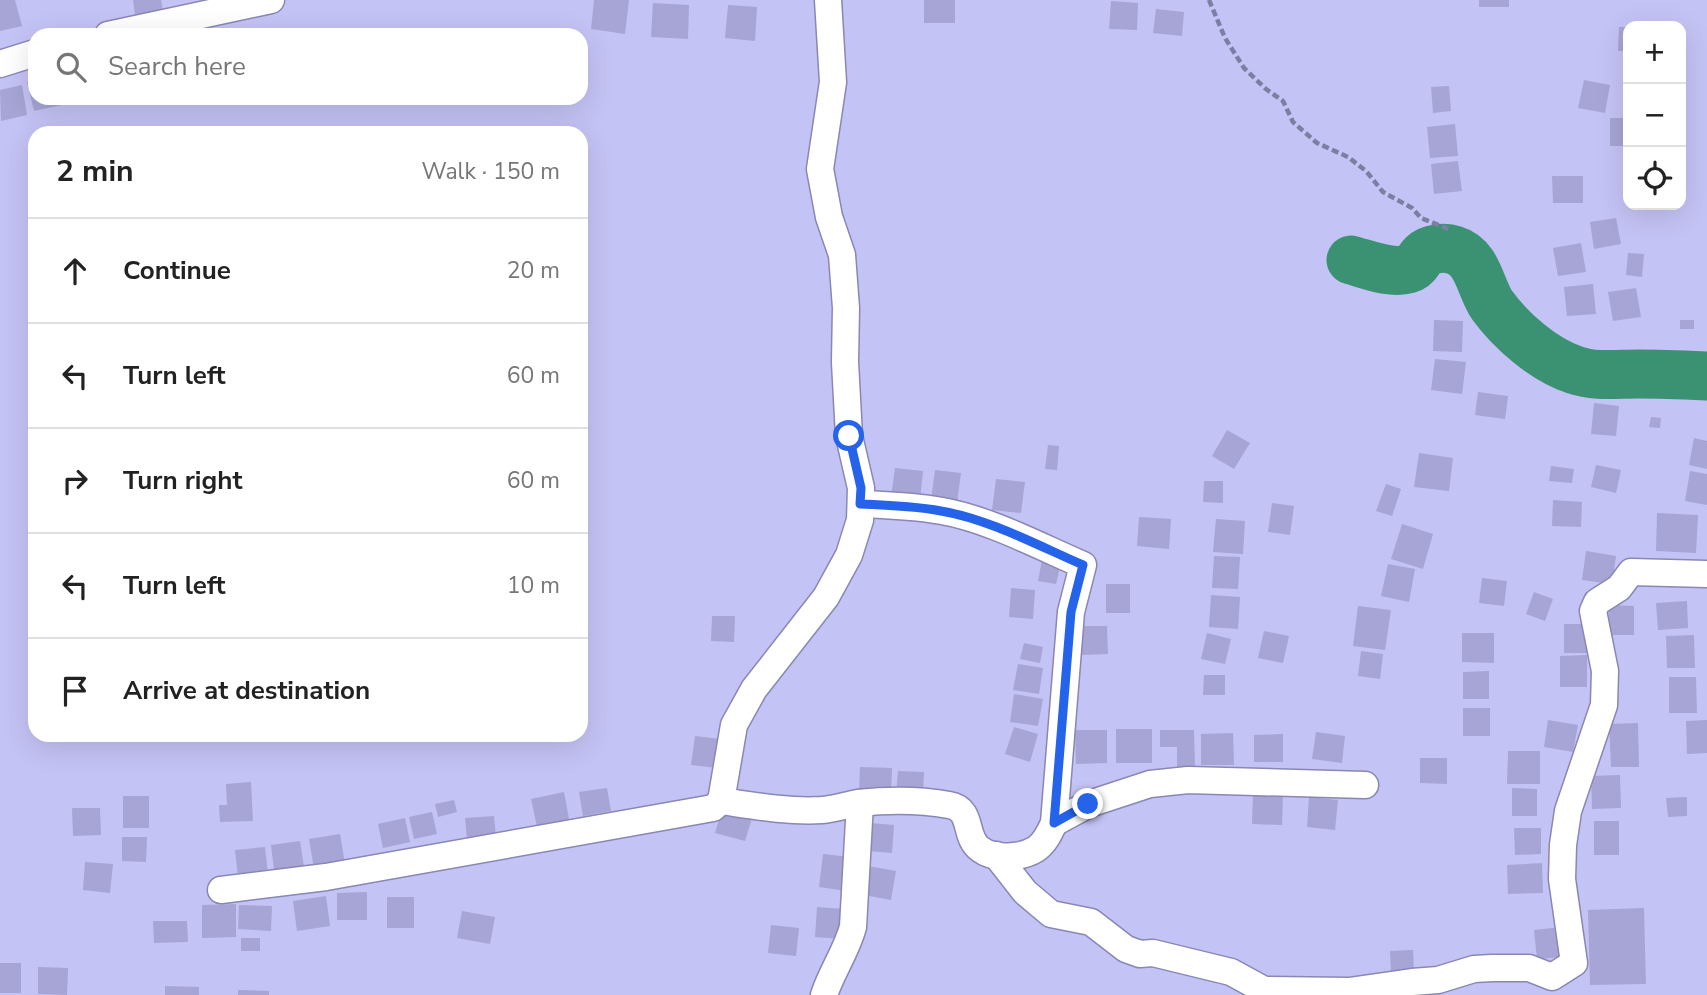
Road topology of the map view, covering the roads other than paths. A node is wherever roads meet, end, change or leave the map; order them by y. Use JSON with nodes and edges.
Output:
{"nodes":[{"id":1,"x":271,"y":0,"type":"edge"},
{"id":2,"x":828,"y":0,"type":"edge"},
{"id":3,"x":141,"y":28,"type":"edge"},
{"id":4,"x":28,"y":54,"type":"edge"},
{"id":5,"x":0,"y":64,"type":"edge"},
{"id":6,"x":860,"y":504,"type":"junction"},
{"id":7,"x":1707,"y":574,"type":"edge"},
{"id":8,"x":1365,"y":785,"type":"dead end"},
{"id":9,"x":721,"y":801,"type":"junction"},
{"id":10,"x":860,"y":803,"type":"junction"},
{"id":11,"x":1054,"y":823,"type":"junction"},
{"id":12,"x":996,"y":855,"type":"junction"},
{"id":13,"x":221,"y":890,"type":"dead end"},
{"id":14,"x":1265,"y":993,"type":"edge"},
{"id":15,"x":824,"y":995,"type":"edge"}],
"edges":[{"from":1,"to":3,"type":"street"},
{"from":2,"to":6,"type":"street"},
{"from":4,"to":5,"type":"street"},
{"from":6,"to":9,"type":"street"},
{"from":6,"to":11,"type":"street"},
{"from":7,"to":14,"type":"street"},
{"from":8,"to":11,"type":"street"},
{"from":9,"to":10,"type":"street"},
{"from":9,"to":13,"type":"street"},
{"from":10,"to":12,"type":"street"},
{"from":10,"to":15,"type":"street"},
{"from":11,"to":12,"type":"street"},
{"from":12,"to":14,"type":"street"}]}
